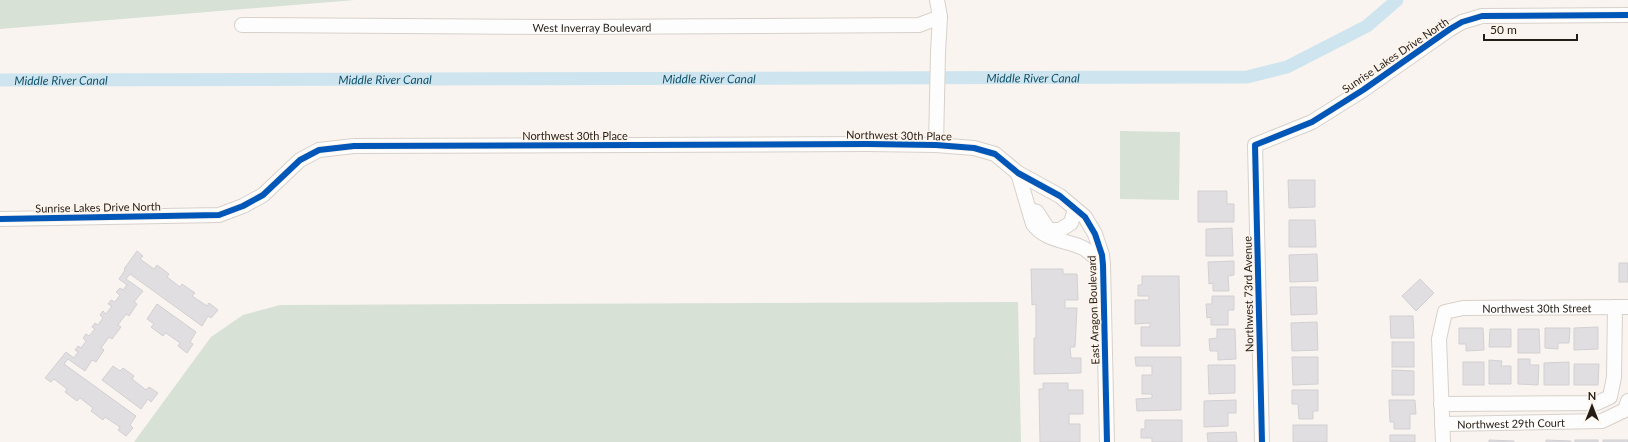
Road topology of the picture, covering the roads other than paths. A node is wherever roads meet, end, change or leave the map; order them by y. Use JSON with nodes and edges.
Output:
{"nodes":[{"id":1,"x":937,"y":0,"type":"edge"},
{"id":2,"x":1628,"y":15,"type":"edge"},
{"id":3,"x":940,"y":17,"type":"junction"},
{"id":4,"x":242,"y":24,"type":"dead end"},
{"id":5,"x":936,"y":145,"type":"junction"},
{"id":6,"x":1255,"y":145,"type":"joint"},
{"id":7,"x":974,"y":148,"type":"joint"},
{"id":8,"x":1018,"y":172,"type":"junction"},
{"id":9,"x":1075,"y":209,"type":"junction"},
{"id":10,"x":1030,"y":210,"type":"junction"},
{"id":11,"x":196,"y":216,"type":"joint"},
{"id":12,"x":0,"y":218,"type":"edge"},
{"id":13,"x":1103,"y":265,"type":"junction"},
{"id":14,"x":1621,"y":307,"type":"edge"},
{"id":15,"x":1441,"y":404,"type":"junction"},
{"id":16,"x":1627,"y":406,"type":"edge"},
{"id":17,"x":1442,"y":424,"type":"junction"},
{"id":18,"x":1107,"y":442,"type":"edge"},
{"id":19,"x":1262,"y":442,"type":"edge"},
{"id":20,"x":1443,"y":442,"type":"edge"}],
"edges":[{"from":1,"to":3,"type":"street"},
{"from":2,"to":6,"type":"street","name":"Sunrise Lakes Drive North"},
{"from":3,"to":4,"type":"street","name":"West Inverray Boulevard"},
{"from":3,"to":5,"type":"street"},
{"from":5,"to":7,"type":"street","name":"Northwest 30th Place"},
{"from":5,"to":11,"type":"street","name":"Northwest 30th Place"},
{"from":6,"to":19,"type":"street","name":"Northwest 73rd Avenue"},
{"from":7,"to":8,"type":"street","name":"East Aragon Boulevard"},
{"from":8,"to":9,"type":"street","name":"East Aragon Boulevard"},
{"from":8,"to":10,"type":"street"},
{"from":9,"to":10,"type":"street"},
{"from":9,"to":13,"type":"street","name":"East Aragon Boulevard"},
{"from":10,"to":13,"type":"street"},
{"from":11,"to":12,"type":"street","name":"Sunrise Lakes Drive North"},
{"from":13,"to":18,"type":"street","name":"East Aragon Boulevard"},
{"from":14,"to":15,"type":"street","name":"Northwest 29th Court"},
{"from":14,"to":15,"type":"street","name":"Northwest 30th Street"},
{"from":15,"to":17,"type":"street"},
{"from":16,"to":17,"type":"street","name":"Northwest 29th Court"},
{"from":17,"to":20,"type":"street"}]}
